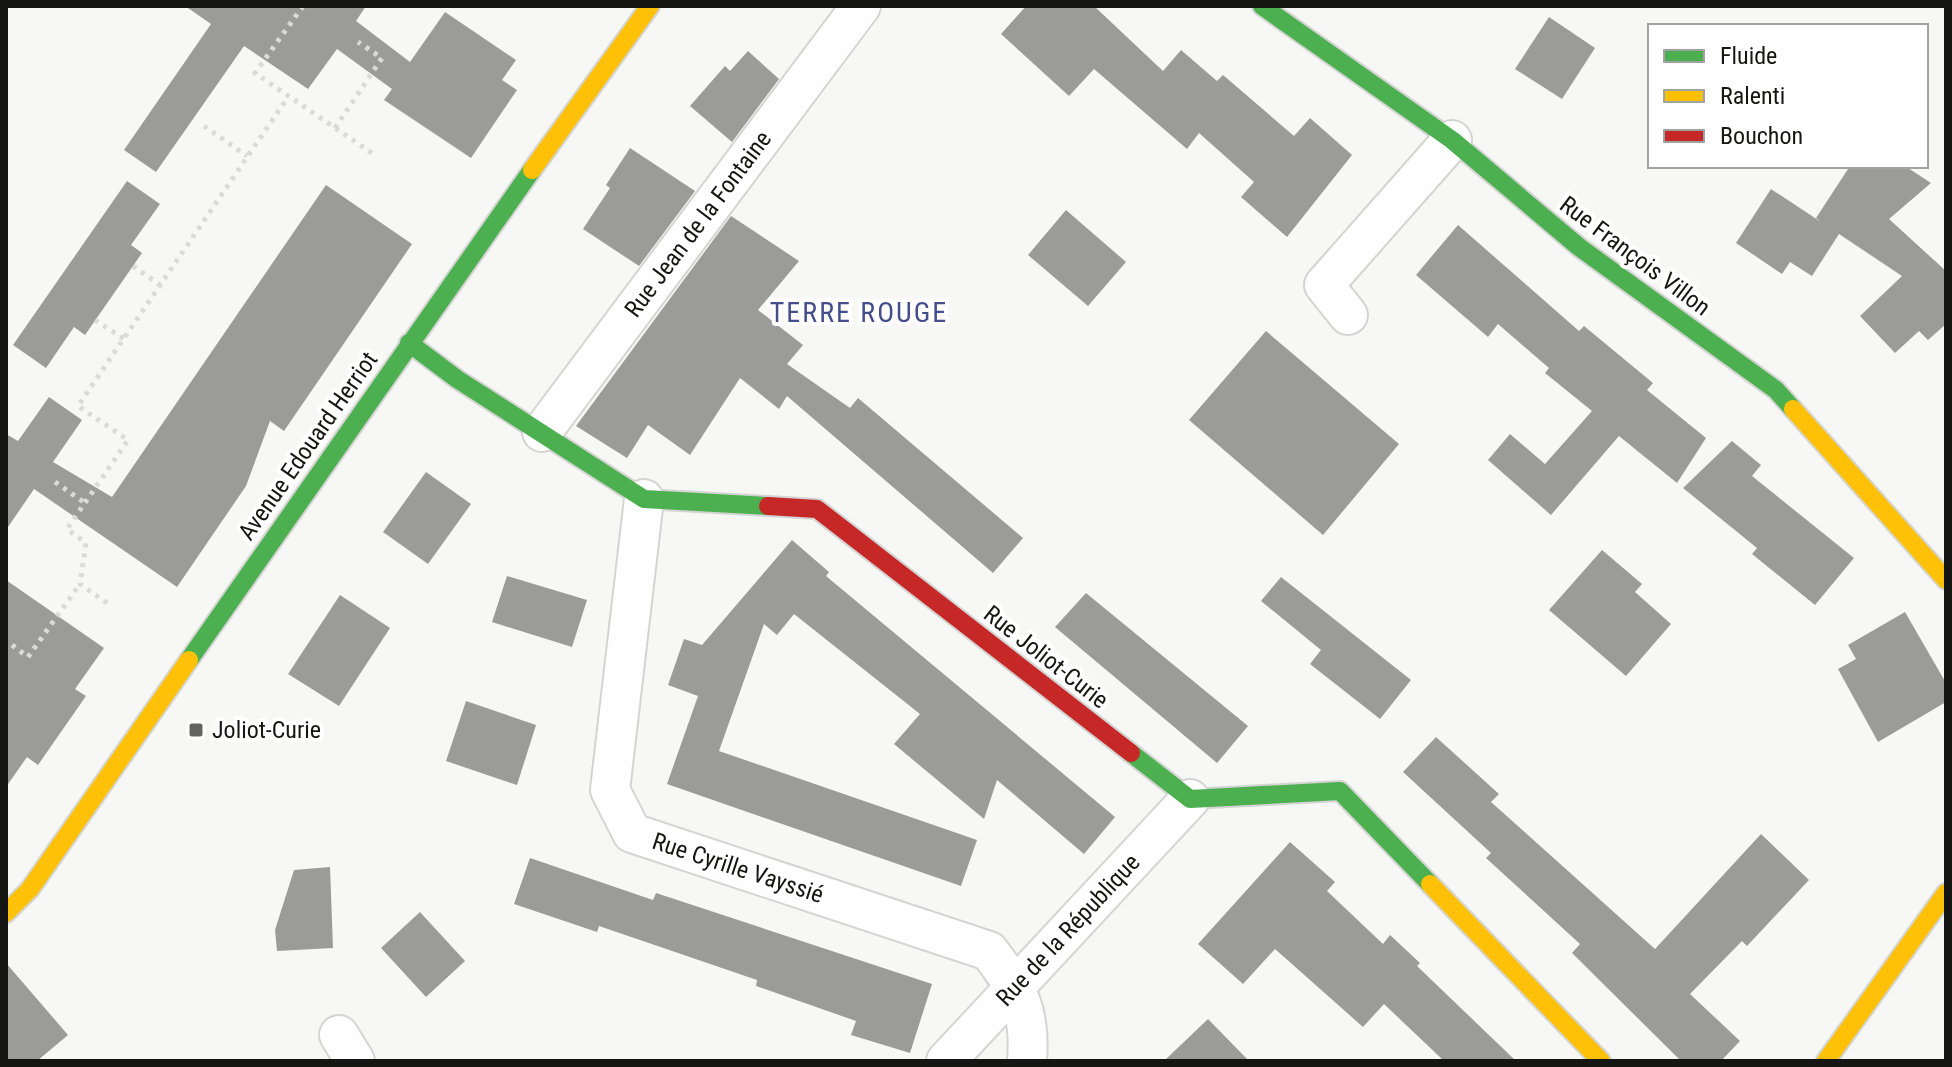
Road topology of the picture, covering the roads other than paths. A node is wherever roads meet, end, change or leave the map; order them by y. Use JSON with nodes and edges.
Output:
{"nodes":[{"id":1,"x":650,"y":6,"type":"edge"},
{"id":2,"x":1262,"y":6,"type":"edge"},
{"id":3,"x":848,"y":10,"type":"edge"},
{"id":4,"x":1452,"y":140,"type":"junction"},
{"id":5,"x":1348,"y":315,"type":"dead end"},
{"id":6,"x":409,"y":343,"type":"junction"},
{"id":7,"x":542,"y":432,"type":"junction"},
{"id":8,"x":644,"y":499,"type":"junction"},
{"id":9,"x":1946,"y":580,"type":"edge"},
{"id":10,"x":1190,"y":799,"type":"junction"},
{"id":11,"x":1946,"y":893,"type":"edge"},
{"id":12,"x":6,"y":913,"type":"edge"},
{"id":13,"x":1016,"y":985,"type":"junction"},
{"id":14,"x":946,"y":1061,"type":"edge"},
{"id":15,"x":1027,"y":1061,"type":"edge"},
{"id":16,"x":1601,"y":1061,"type":"edge"},
{"id":17,"x":1826,"y":1061,"type":"edge"}],
"edges":[{"from":1,"to":6,"type":"street","name":"Avenue Edouard Herriot"},
{"from":2,"to":4,"type":"street","name":"Rue François Villon"},
{"from":3,"to":7,"type":"street","name":"Rue Jean de la Fontaine"},
{"from":4,"to":5,"type":"street"},
{"from":4,"to":9,"type":"street","name":"Rue François Villon"},
{"from":6,"to":7,"type":"street","name":"Rue Joliot-Curie"},
{"from":6,"to":12,"type":"street","name":"Avenue Edouard Herriot"},
{"from":7,"to":8,"type":"street","name":"Rue Joliot-Curie"},
{"from":8,"to":10,"type":"street","name":"Rue Joliot-Curie"},
{"from":8,"to":13,"type":"street","name":"Rue Cyrille Vayssié"},
{"from":10,"to":13,"type":"street","name":"Rue de la République"},
{"from":10,"to":16,"type":"street"},
{"from":11,"to":17,"type":"street"},
{"from":13,"to":14,"type":"street","name":"Rue de la République"},
{"from":13,"to":15,"type":"street"}]}
